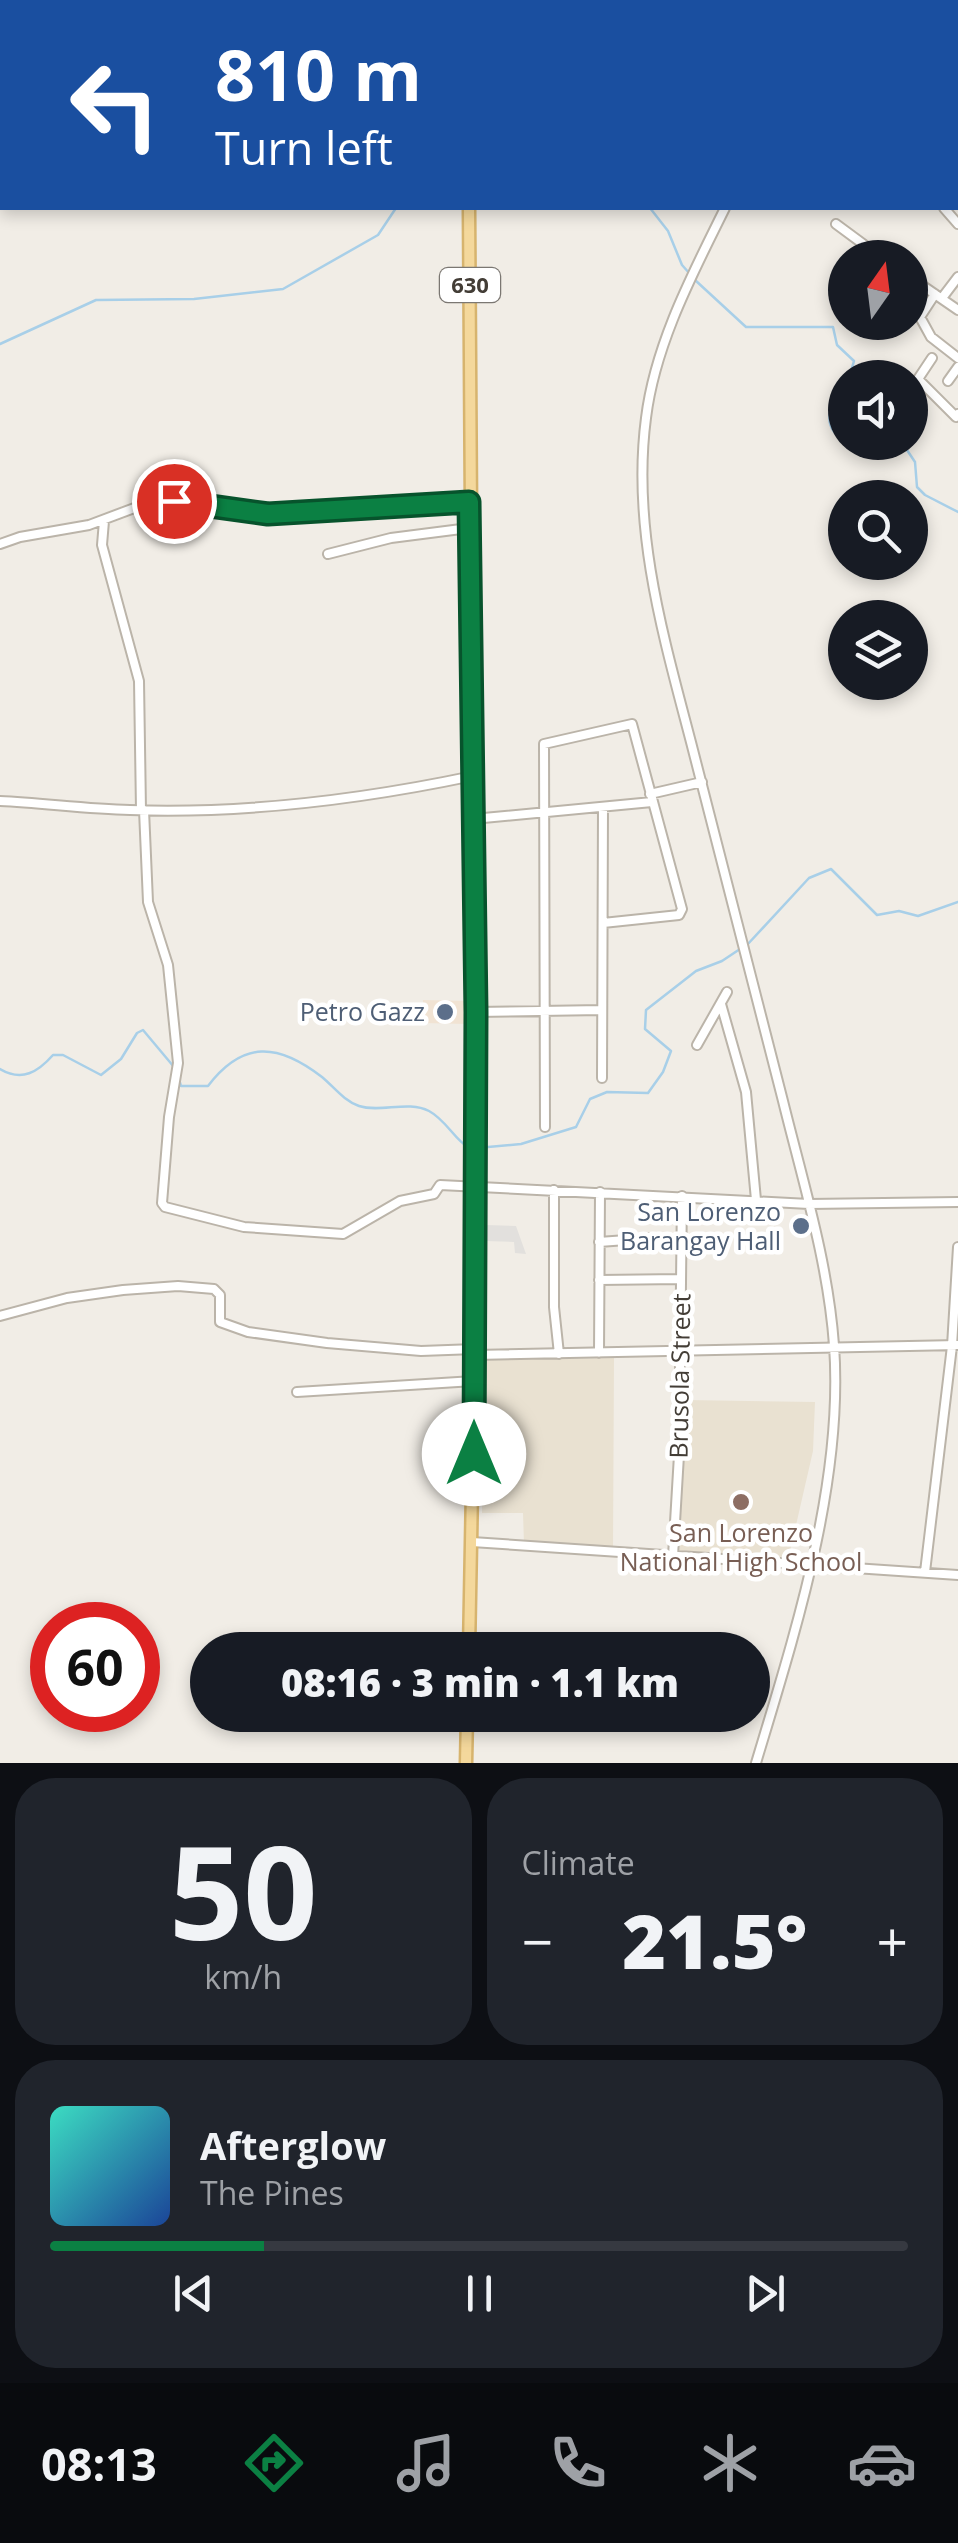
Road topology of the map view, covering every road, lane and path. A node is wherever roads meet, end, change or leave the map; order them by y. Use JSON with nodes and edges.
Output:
{"nodes":[{"id":1,"x":469,"y":210,"type":"edge"},
{"id":2,"x":724,"y":210,"type":"edge"},
{"id":3,"x":836,"y":224,"type":"dead end"},
{"id":4,"x":855,"y":240,"type":"edge"},
{"id":5,"x":958,"y":277,"type":"edge"},
{"id":6,"x":928,"y":290,"type":"edge"},
{"id":7,"x":938,"y":296,"type":"junction"},
{"id":8,"x":958,"y":310,"type":"edge"},
{"id":9,"x":932,"y":358,"type":"dead end"},
{"id":10,"x":958,"y":358,"type":"edge"},
{"id":11,"x":928,"y":364,"type":"edge"},
{"id":12,"x":958,"y":367,"type":"edge"},
{"id":13,"x":948,"y":381,"type":"dead end"},
{"id":14,"x":928,"y":389,"type":"edge"},
{"id":15,"x":957,"y":417,"type":"edge"},
{"id":16,"x":469,"y":502,"type":"junction"},
{"id":17,"x":104,"y":520,"type":"junction"},
{"id":18,"x":469,"y":528,"type":"junction"},
{"id":19,"x":0,"y":544,"type":"edge"},
{"id":20,"x":328,"y":554,"type":"dead end"},
{"id":21,"x":473,"y":776,"type":"junction"},
{"id":22,"x":702,"y":782,"type":"junction"},
{"id":23,"x":651,"y":798,"type":"junction"},
{"id":24,"x":0,"y":801,"type":"edge"},
{"id":25,"x":604,"y":807,"type":"junction"},
{"id":26,"x":142,"y":810,"type":"junction"},
{"id":27,"x":542,"y":812,"type":"junction"},
{"id":28,"x":473,"y":819,"type":"junction"},
{"id":29,"x":603,"y":923,"type":"junction"},
{"id":30,"x":727,"y":992,"type":"dead end"},
{"id":31,"x":721,"y":1004,"type":"junction"},
{"id":32,"x":602,"y":1010,"type":"junction"},
{"id":33,"x":544,"y":1011,"type":"junction"},
{"id":34,"x":476,"y":1012,"type":"junction"},
{"id":35,"x":698,"y":1044,"type":"dead end"},
{"id":36,"x":602,"y":1078,"type":"dead end"},
{"id":37,"x":545,"y":1126,"type":"dead end"},
{"id":38,"x":475,"y":1187,"type":"junction"},
{"id":39,"x":554,"y":1190,"type":"junction"},
{"id":40,"x":600,"y":1192,"type":"junction"},
{"id":41,"x":682,"y":1196,"type":"junction"},
{"id":42,"x":756,"y":1200,"type":"junction"},
{"id":43,"x":958,"y":1202,"type":"edge"},
{"id":44,"x":809,"y":1204,"type":"junction"},
{"id":45,"x":654,"y":1238,"type":"dead end"},
{"id":46,"x":600,"y":1242,"type":"junction"},
{"id":47,"x":958,"y":1246,"type":"edge"},
{"id":48,"x":681,"y":1278,"type":"junction"},
{"id":49,"x":599,"y":1280,"type":"junction"},
{"id":50,"x":0,"y":1316,"type":"edge"},
{"id":51,"x":955,"y":1346,"type":"edge"},
{"id":52,"x":834,"y":1348,"type":"junction"},
{"id":53,"x":475,"y":1352,"type":"junction"},
{"id":54,"x":681,"y":1352,"type":"junction"},
{"id":55,"x":599,"y":1353,"type":"junction"},
{"id":56,"x":559,"y":1354,"type":"junction"},
{"id":57,"x":474,"y":1381,"type":"junction"},
{"id":58,"x":297,"y":1392,"type":"dead end"},
{"id":59,"x":472,"y":1542,"type":"junction"},
{"id":60,"x":674,"y":1556,"type":"junction"},
{"id":61,"x":809,"y":1564,"type":"junction"},
{"id":62,"x":925,"y":1572,"type":"junction"},
{"id":63,"x":958,"y":1575,"type":"edge"},
{"id":64,"x":470,"y":1632,"type":"edge"},
{"id":65,"x":466,"y":1732,"type":"edge"},
{"id":66,"x":466,"y":1763,"type":"edge"},
{"id":67,"x":756,"y":1763,"type":"edge"}],
"edges":[{"from":1,"to":16,"type":"main road","number":"630"},
{"from":2,"to":22,"type":"street"},
{"from":3,"to":4,"type":"street"},
{"from":5,"to":7,"type":"street"},
{"from":6,"to":7,"type":"street"},
{"from":7,"to":8,"type":"street"},
{"from":7,"to":10,"type":"street"},
{"from":9,"to":11,"type":"street"},
{"from":12,"to":13,"type":"street"},
{"from":14,"to":15,"type":"street"},
{"from":16,"to":17,"type":"street"},
{"from":16,"to":18,"type":"main road","number":"630"},
{"from":17,"to":19,"type":"street"},
{"from":17,"to":26,"type":"street"},
{"from":18,"to":20,"type":"street"},
{"from":18,"to":21,"type":"main road","number":"630"},
{"from":21,"to":26,"type":"street"},
{"from":21,"to":28,"type":"main road","number":"630"},
{"from":22,"to":23,"type":"street"},
{"from":22,"to":44,"type":"street"},
{"from":23,"to":25,"type":"street"},
{"from":23,"to":27,"type":"street"},
{"from":23,"to":29,"type":"street"},
{"from":24,"to":26,"type":"street"},
{"from":25,"to":27,"type":"street"},
{"from":25,"to":29,"type":"street"},
{"from":26,"to":38,"type":"street"},
{"from":27,"to":28,"type":"street"},
{"from":27,"to":33,"type":"street"},
{"from":28,"to":34,"type":"main road","number":"630"},
{"from":29,"to":32,"type":"street"},
{"from":30,"to":31,"type":"street"},
{"from":31,"to":35,"type":"street"},
{"from":31,"to":42,"type":"street"},
{"from":32,"to":33,"type":"street"},
{"from":32,"to":36,"type":"street"},
{"from":33,"to":34,"type":"street"},
{"from":33,"to":37,"type":"street"},
{"from":34,"to":38,"type":"main road","number":"630"},
{"from":38,"to":39,"type":"street"},
{"from":38,"to":53,"type":"main road","number":"630"},
{"from":39,"to":40,"type":"street"},
{"from":39,"to":56,"type":"street"},
{"from":40,"to":41,"type":"street"},
{"from":40,"to":46,"type":"street"},
{"from":41,"to":42,"type":"street"},
{"from":41,"to":48,"type":"street","name":"Brusola Street"},
{"from":42,"to":44,"type":"street"},
{"from":43,"to":44,"type":"street"},
{"from":44,"to":52,"type":"street"},
{"from":45,"to":46,"type":"street"},
{"from":46,"to":49,"type":"street"},
{"from":47,"to":51,"type":"street"},
{"from":48,"to":49,"type":"street"},
{"from":48,"to":54,"type":"street","name":"Brusola Street"},
{"from":49,"to":55,"type":"street"},
{"from":50,"to":53,"type":"street"},
{"from":51,"to":52,"type":"street"},
{"from":51,"to":62,"type":"street"},
{"from":52,"to":54,"type":"street"},
{"from":52,"to":61,"type":"street"},
{"from":53,"to":56,"type":"street"},
{"from":53,"to":57,"type":"main road","number":"630"},
{"from":54,"to":55,"type":"street"},
{"from":54,"to":60,"type":"street","name":"Brusola Street"},
{"from":55,"to":56,"type":"street"},
{"from":57,"to":58,"type":"street"},
{"from":57,"to":59,"type":"main road","number":"630"},
{"from":59,"to":60,"type":"street"},
{"from":59,"to":64,"type":"main road","number":"630"},
{"from":60,"to":61,"type":"street"},
{"from":61,"to":62,"type":"street"},
{"from":61,"to":67,"type":"street"},
{"from":62,"to":63,"type":"street"},
{"from":65,"to":66,"type":"main road"}]}
